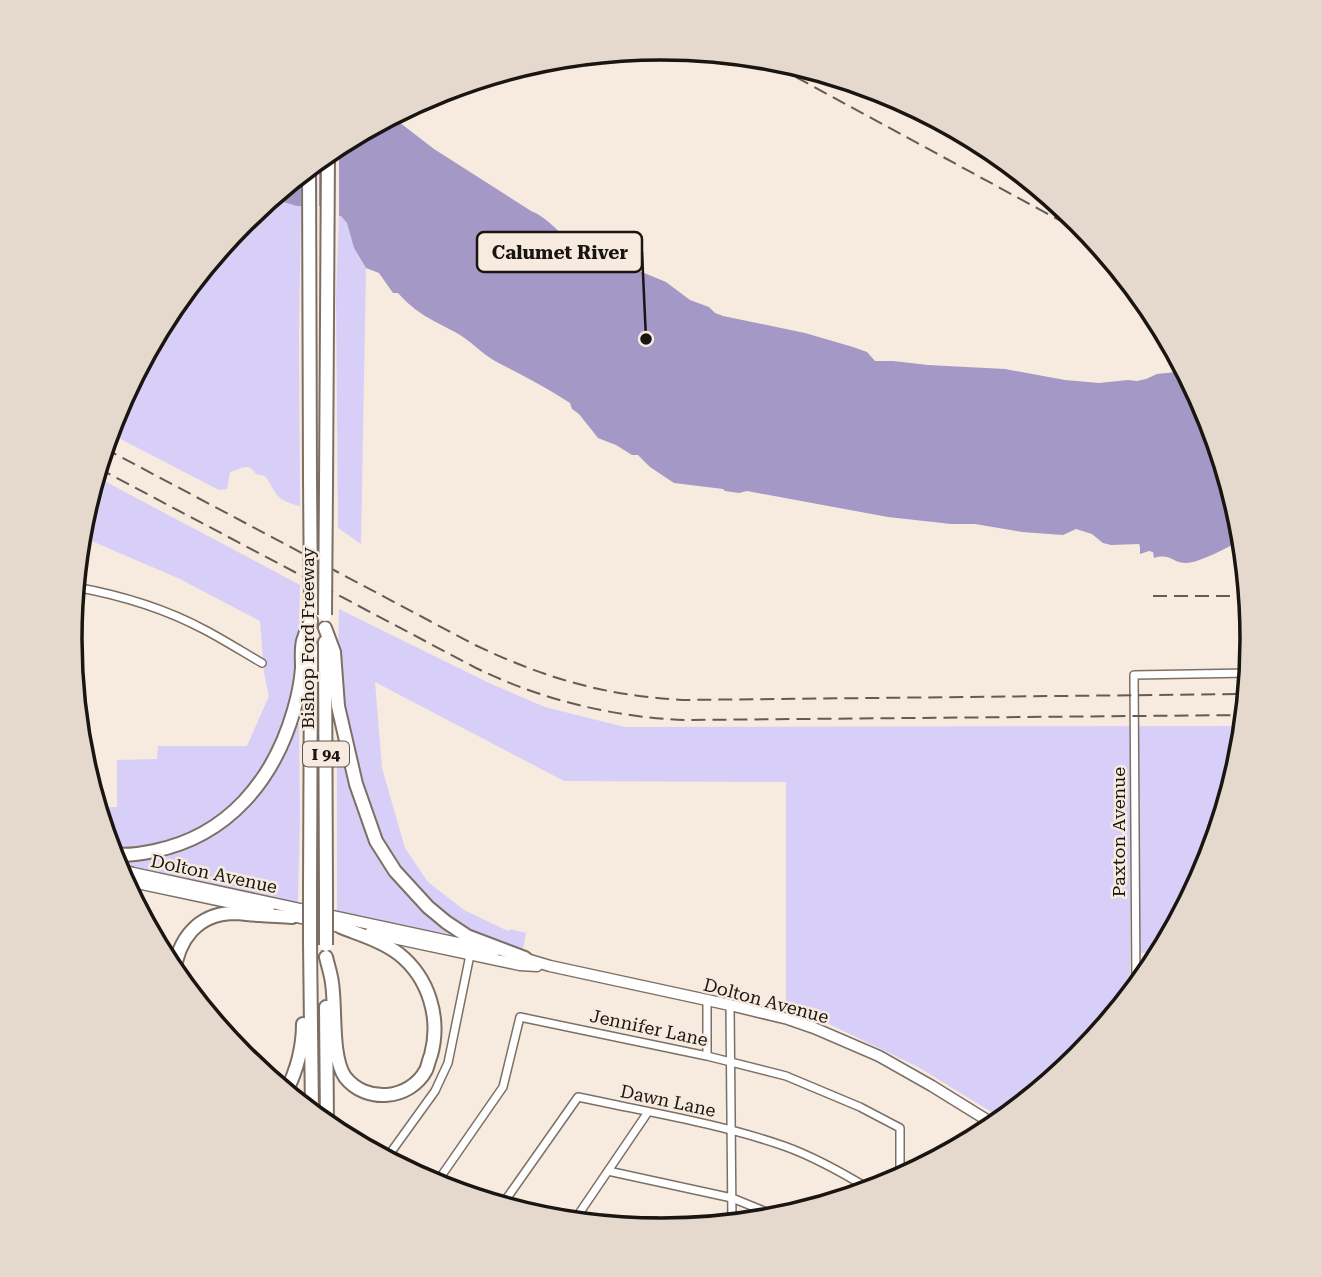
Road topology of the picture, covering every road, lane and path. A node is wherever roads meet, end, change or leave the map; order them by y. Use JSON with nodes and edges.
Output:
{"nodes":[{"id":1,"x":328,"y":165,"type":"edge"},
{"id":2,"x":309,"y":179,"type":"edge"},
{"id":3,"x":84,"y":589,"type":"edge"},
{"id":4,"x":311,"y":621,"type":"junction"},
{"id":5,"x":325,"y":621,"type":"junction"},
{"id":6,"x":262,"y":663,"type":"dead end"},
{"id":7,"x":1239,"y":673,"type":"edge"},
{"id":8,"x":124,"y":854,"type":"edge"},
{"id":9,"x":132,"y":873,"type":"edge"},
{"id":10,"x":136,"y":883,"type":"edge"},
{"id":11,"x":292,"y":916,"type":"junction"},
{"id":12,"x":341,"y":927,"type":"junction"},
{"id":13,"x":471,"y":950,"type":"junction"},
{"id":14,"x":326,"y":951,"type":"junction"},
{"id":15,"x":177,"y":956,"type":"edge"},
{"id":16,"x":310,"y":957,"type":"junction"},
{"id":17,"x":526,"y":958,"type":"junction"},
{"id":18,"x":550,"y":967,"type":"junction"},
{"id":19,"x":1136,"y":969,"type":"edge"},
{"id":20,"x":707,"y":1000,"type":"junction"},
{"id":21,"x":730,"y":1005,"type":"junction"},
{"id":22,"x":707,"y":1056,"type":"junction"},
{"id":23,"x":730,"y":1061,"type":"junction"},
{"id":24,"x":290,"y":1083,"type":"edge"},
{"id":25,"x":312,"y":1100,"type":"edge"},
{"id":26,"x":327,"y":1111,"type":"edge"},
{"id":27,"x":648,"y":1112,"type":"junction"},
{"id":28,"x":985,"y":1119,"type":"edge"},
{"id":29,"x":731,"y":1130,"type":"junction"},
{"id":30,"x":392,"y":1151,"type":"edge"},
{"id":31,"x":900,"y":1166,"type":"edge"},
{"id":32,"x":608,"y":1171,"type":"junction"},
{"id":33,"x":442,"y":1174,"type":"edge"},
{"id":34,"x":859,"y":1182,"type":"edge"},
{"id":35,"x":508,"y":1197,"type":"edge"},
{"id":36,"x":732,"y":1198,"type":"junction"},
{"id":37,"x":759,"y":1209,"type":"edge"},
{"id":38,"x":581,"y":1212,"type":"edge"},
{"id":39,"x":732,"y":1213,"type":"edge"}],
"edges":[{"from":1,"to":5,"type":"highway","name":"Bishop Ford Freeway","number":"I 94","bridge":true},
{"from":2,"to":4,"type":"highway","name":"Bishop Ford Freeway","number":"I 94","bridge":true},
{"from":3,"to":6,"type":"street"},
{"from":4,"to":8,"type":"highway"},
{"from":4,"to":16,"type":"highway","name":"Bishop Ford Freeway","number":"I 94","bridge":true},
{"from":5,"to":14,"type":"highway","name":"Bishop Ford Freeway","number":"I 94","bridge":true},
{"from":5,"to":17,"type":"highway"},
{"from":7,"to":19,"type":"street","name":"Paxton Avenue"},
{"from":9,"to":13,"type":"street","name":"Dolton Avenue"},
{"from":10,"to":11,"type":"street","name":"Dolton Avenue"},
{"from":11,"to":12,"type":"street","name":"Dolton Avenue"},
{"from":11,"to":15,"type":"highway"},
{"from":12,"to":13,"type":"street","name":"Dolton Avenue"},
{"from":12,"to":14,"type":"highway"},
{"from":13,"to":17,"type":"street","name":"Dolton Avenue"},
{"from":13,"to":18,"type":"street","name":"Dolton Avenue"},
{"from":13,"to":30,"type":"street"},
{"from":14,"to":26,"type":"highway","name":"Bishop Ford Freeway","number":"I 94"},
{"from":16,"to":24,"type":"highway"},
{"from":16,"to":25,"type":"highway","name":"Bishop Ford Freeway","number":"I 94"},
{"from":17,"to":18,"type":"street","name":"Dolton Avenue"},
{"from":18,"to":20,"type":"street","name":"Dolton Avenue"},
{"from":20,"to":21,"type":"street","name":"Dolton Avenue"},
{"from":20,"to":22,"type":"street"},
{"from":21,"to":23,"type":"street"},
{"from":21,"to":28,"type":"street","name":"Dolton Avenue"},
{"from":22,"to":23,"type":"street","name":"Jennifer Lane"},
{"from":22,"to":33,"type":"street","name":"Jennifer Lane"},
{"from":23,"to":29,"type":"street"},
{"from":23,"to":31,"type":"street","name":"Jennifer Lane"},
{"from":27,"to":29,"type":"street","name":"Dawn Lane"},
{"from":27,"to":32,"type":"street"},
{"from":27,"to":35,"type":"street","name":"Dawn Lane"},
{"from":29,"to":34,"type":"street","name":"Dawn Lane"},
{"from":29,"to":36,"type":"street"},
{"from":32,"to":36,"type":"street"},
{"from":32,"to":38,"type":"street"},
{"from":36,"to":37,"type":"street"},
{"from":36,"to":39,"type":"street"}]}
